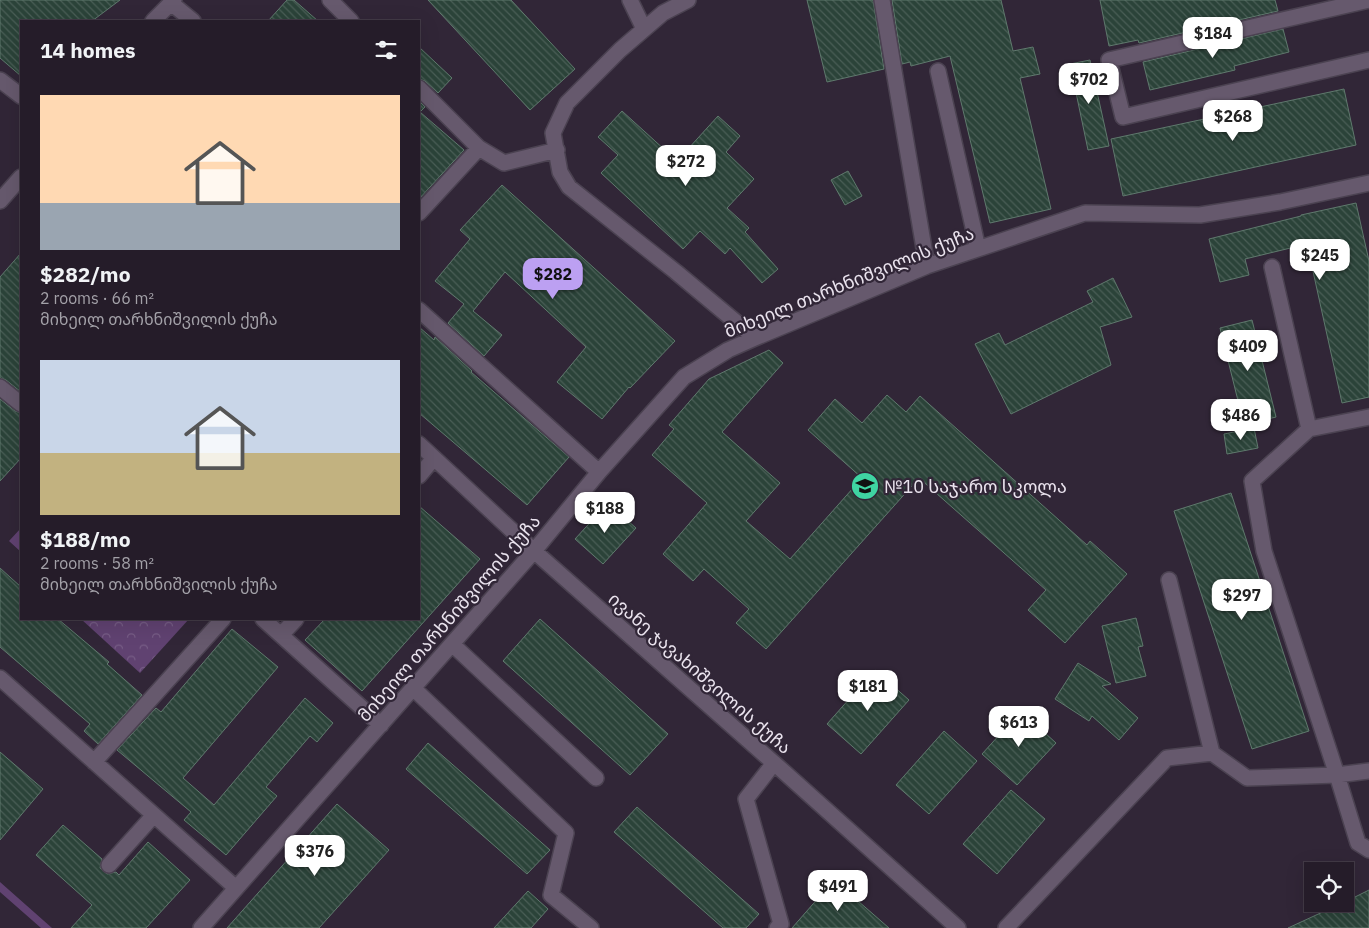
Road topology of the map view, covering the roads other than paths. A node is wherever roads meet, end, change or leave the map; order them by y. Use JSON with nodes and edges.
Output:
{"nodes":[{"id":1,"x":330,"y":0,"type":"edge"},
{"id":2,"x":630,"y":0,"type":"edge"},
{"id":3,"x":688,"y":0,"type":"edge"},
{"id":4,"x":882,"y":0,"type":"edge"},
{"id":5,"x":1369,"y":0,"type":"edge"},
{"id":6,"x":173,"y":2,"type":"edge"},
{"id":7,"x":154,"y":20,"type":"edge"},
{"id":8,"x":192,"y":20,"type":"edge"},
{"id":9,"x":351,"y":20,"type":"edge"},
{"id":10,"x":644,"y":29,"type":"junction"},
{"id":11,"x":1369,"y":60,"type":"edge"},
{"id":12,"x":938,"y":71,"type":"dead end"},
{"id":13,"x":0,"y":80,"type":"edge"},
{"id":14,"x":420,"y":89,"type":"edge"},
{"id":15,"x":20,"y":95,"type":"edge"},
{"id":16,"x":479,"y":148,"type":"junction"},
{"id":17,"x":557,"y":150,"type":"junction"},
{"id":18,"x":20,"y":178,"type":"edge"},
{"id":19,"x":1369,"y":183,"type":"edge"},
{"id":20,"x":0,"y":201,"type":"edge"},
{"id":21,"x":420,"y":212,"type":"edge"},
{"id":22,"x":978,"y":249,"type":"junction"},
{"id":23,"x":927,"y":266,"type":"junction"},
{"id":24,"x":1272,"y":267,"type":"dead end"},
{"id":25,"x":420,"y":311,"type":"edge"},
{"id":26,"x":755,"y":338,"type":"junction"},
{"id":27,"x":0,"y":387,"type":"edge"},
{"id":28,"x":20,"y":403,"type":"edge"},
{"id":29,"x":1369,"y":417,"type":"edge"},
{"id":30,"x":1309,"y":429,"type":"junction"},
{"id":31,"x":420,"y":445,"type":"edge"},
{"id":32,"x":434,"y":458,"type":"junction"},
{"id":33,"x":600,"y":472,"type":"junction"},
{"id":34,"x":420,"y":475,"type":"edge"},
{"id":35,"x":534,"y":551,"type":"junction"},
{"id":36,"x":1169,"y":580,"type":"dead end"},
{"id":37,"x":222,"y":620,"type":"edge"},
{"id":38,"x":264,"y":620,"type":"edge"},
{"id":39,"x":295,"y":620,"type":"edge"},
{"id":40,"x":281,"y":635,"type":"junction"},
{"id":41,"x":452,"y":644,"type":"junction"},
{"id":42,"x":0,"y":678,"type":"edge"},
{"id":43,"x":413,"y":688,"type":"junction"},
{"id":44,"x":381,"y":725,"type":"junction"},
{"id":45,"x":1212,"y":753,"type":"junction"},
{"id":46,"x":94,"y":762,"type":"junction"},
{"id":47,"x":774,"y":763,"type":"junction"},
{"id":48,"x":1369,"y":772,"type":"edge"},
{"id":49,"x":1337,"y":775,"type":"junction"},
{"id":50,"x":596,"y":778,"type":"dead end"},
{"id":51,"x":154,"y":815,"type":"junction"},
{"id":52,"x":1369,"y":850,"type":"edge"},
{"id":53,"x":109,"y":865,"type":"dead end"},
{"id":54,"x":236,"y":888,"type":"junction"},
{"id":55,"x":201,"y":928,"type":"edge"},
{"id":56,"x":591,"y":928,"type":"edge"},
{"id":57,"x":777,"y":928,"type":"edge"},
{"id":58,"x":958,"y":928,"type":"edge"},
{"id":59,"x":1006,"y":928,"type":"edge"}],
"edges":[{"from":1,"to":9,"type":"street"},
{"from":2,"to":10,"type":"street"},
{"from":3,"to":10,"type":"street"},
{"from":4,"to":23,"type":"street"},
{"from":5,"to":11,"type":"street"},
{"from":6,"to":7,"type":"street"},
{"from":6,"to":8,"type":"street"},
{"from":10,"to":17,"type":"street"},
{"from":12,"to":22,"type":"street"},
{"from":13,"to":15,"type":"street"},
{"from":14,"to":16,"type":"street"},
{"from":16,"to":17,"type":"street"},
{"from":16,"to":21,"type":"street"},
{"from":17,"to":26,"type":"street"},
{"from":18,"to":20,"type":"street"},
{"from":19,"to":22,"type":"street","name":"მიხეილ თარხნიშვილის ქუჩა"},
{"from":22,"to":23,"type":"street","name":"მიხეილ თარხნიშვილის ქუჩა"},
{"from":23,"to":26,"type":"street","name":"მიხეილ თარხნიშვილის ქუჩა"},
{"from":24,"to":30,"type":"street"},
{"from":25,"to":33,"type":"street"},
{"from":26,"to":33,"type":"street","name":"მიხეილ თარხნიშვილის ქუჩა"},
{"from":27,"to":28,"type":"street"},
{"from":29,"to":30,"type":"street"},
{"from":30,"to":49,"type":"street"},
{"from":31,"to":32,"type":"street","name":"ივანე ჯავახიშვილის ქუჩა"},
{"from":32,"to":34,"type":"street"},
{"from":32,"to":35,"type":"street","name":"ივანე ჯავახიშვილის ქუჩა"},
{"from":33,"to":35,"type":"street","name":"მიხეილ თარხნიშვილის ქუჩა"},
{"from":35,"to":41,"type":"street","name":"მიხეილ თარხნიშვილის ქუჩა"},
{"from":35,"to":47,"type":"street","name":"ივანე ჯავახიშვილის ქუჩა"},
{"from":36,"to":45,"type":"street"},
{"from":37,"to":46,"type":"street"},
{"from":38,"to":40,"type":"street"},
{"from":39,"to":40,"type":"street"},
{"from":40,"to":44,"type":"street"},
{"from":41,"to":43,"type":"street","name":"მიხეილ თარხნიშვილის ქუჩა"},
{"from":41,"to":50,"type":"street"},
{"from":42,"to":46,"type":"street"},
{"from":43,"to":44,"type":"street","name":"მიხეილ თარხნიშვილის ქუჩა"},
{"from":43,"to":56,"type":"street"},
{"from":44,"to":54,"type":"street","name":"მიხეილ თარხნიშვილის ქუჩა"},
{"from":45,"to":49,"type":"street"},
{"from":45,"to":59,"type":"street"},
{"from":46,"to":51,"type":"street"},
{"from":47,"to":57,"type":"street"},
{"from":47,"to":58,"type":"street","name":"ივანე ჯავახიშვილის ქუჩა"},
{"from":48,"to":49,"type":"street"},
{"from":49,"to":52,"type":"street"},
{"from":51,"to":53,"type":"street"},
{"from":51,"to":54,"type":"street"},
{"from":54,"to":55,"type":"street","name":"მიხეილ თარხნიშვილის ქუჩა"}]}
